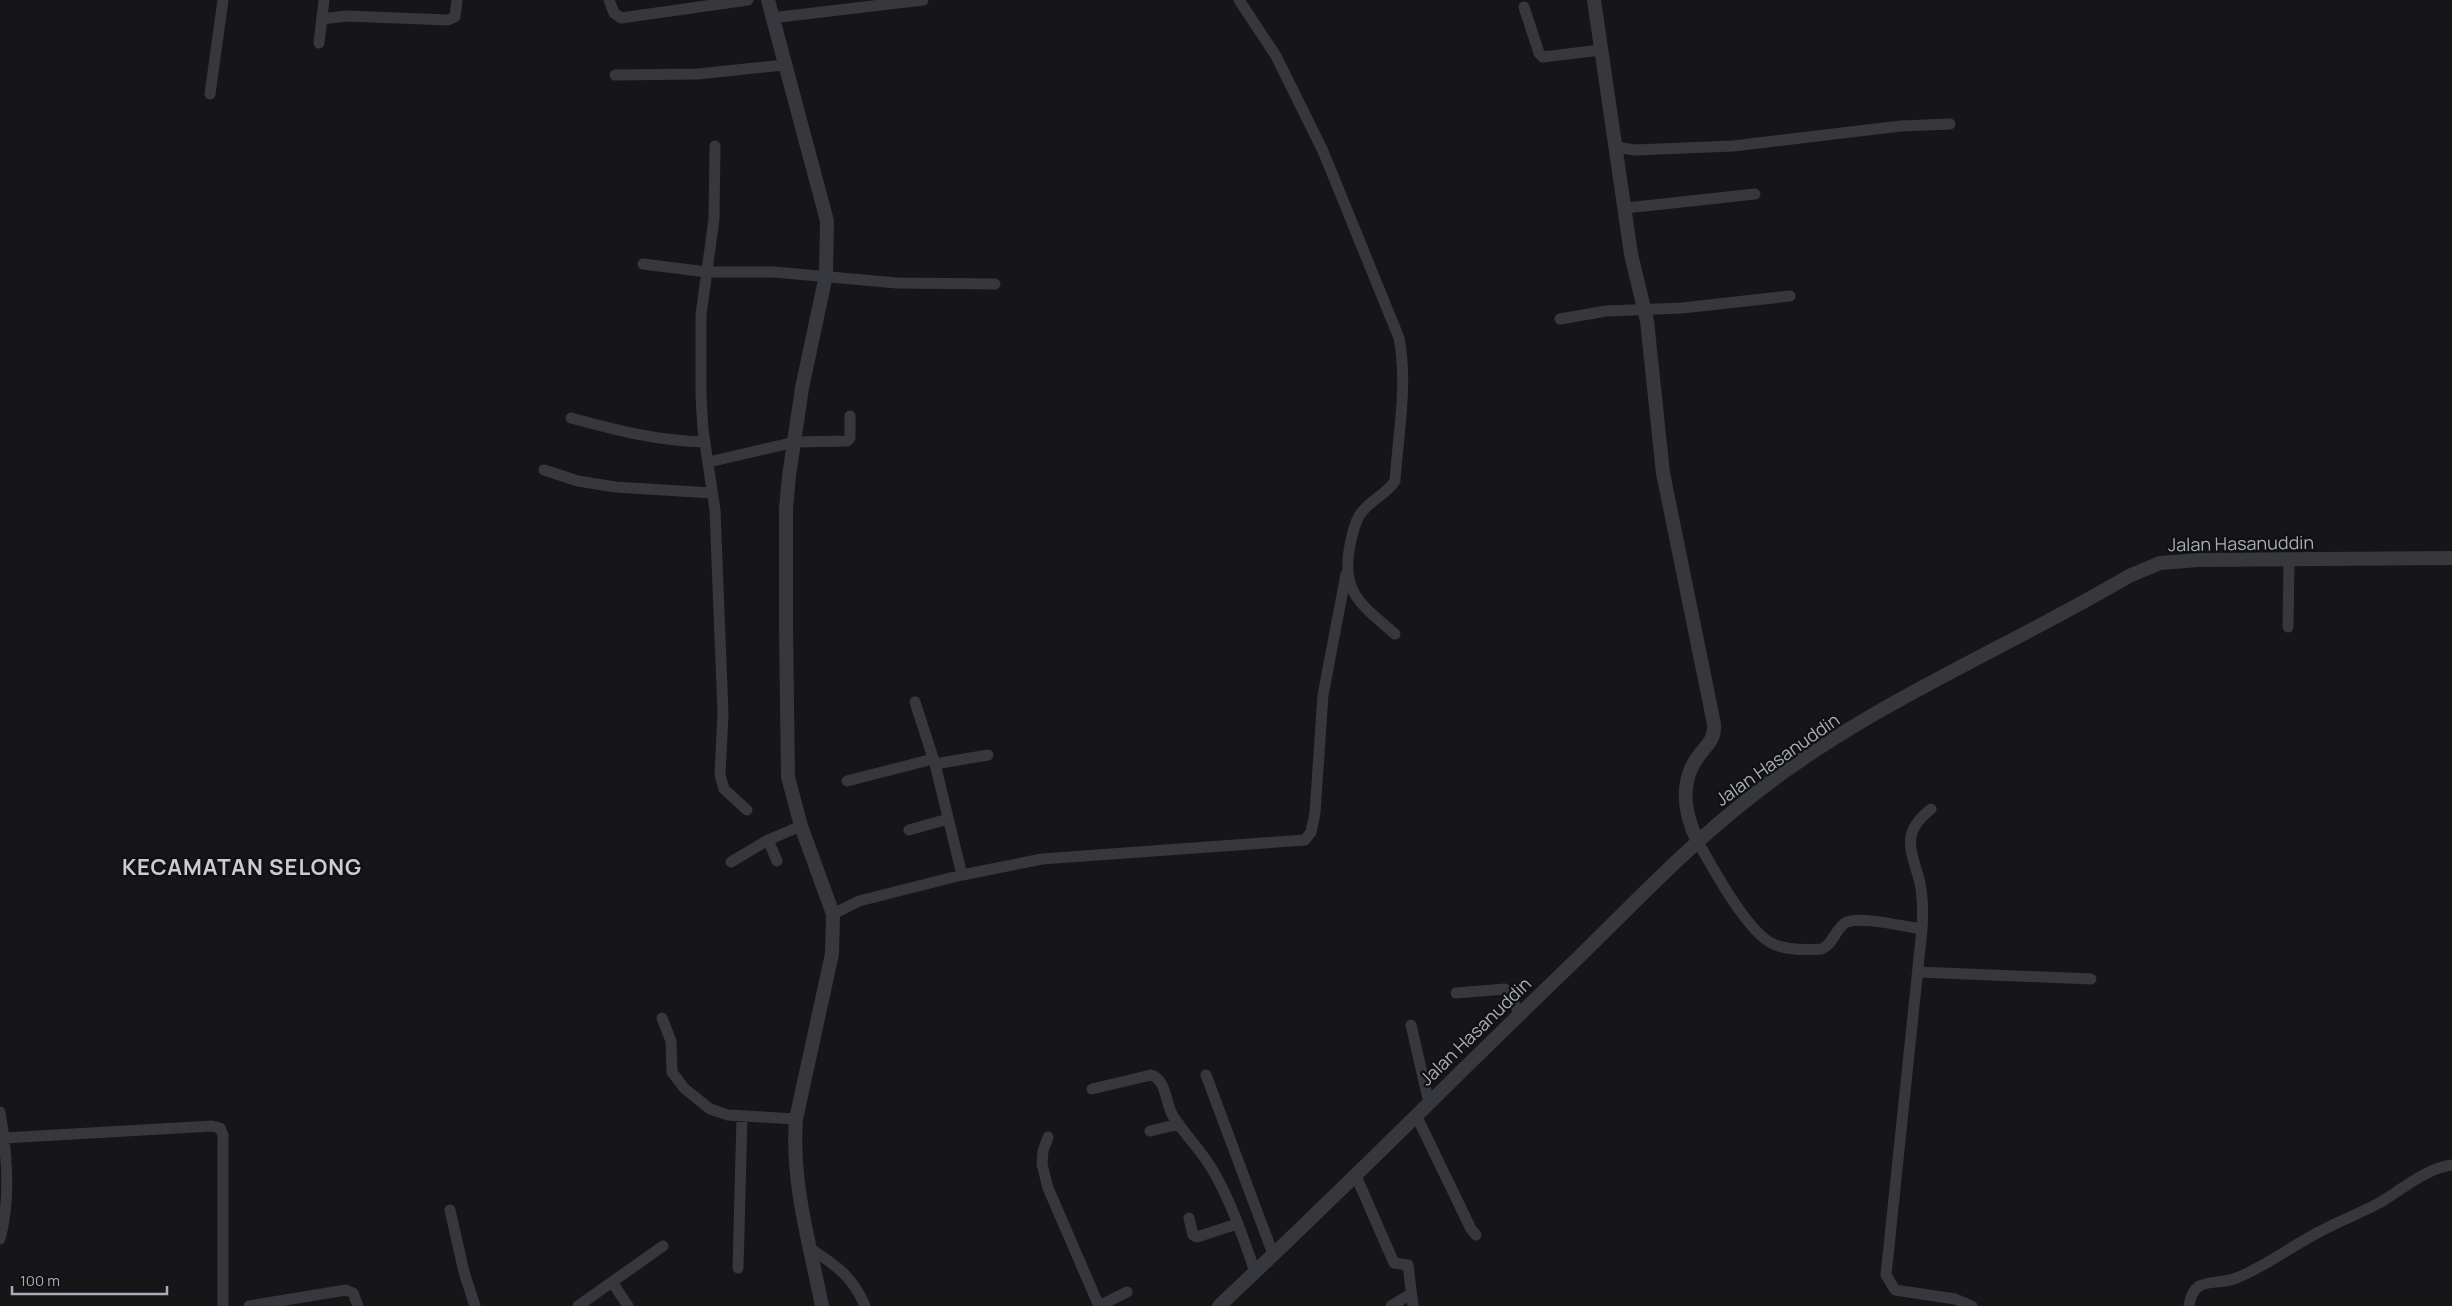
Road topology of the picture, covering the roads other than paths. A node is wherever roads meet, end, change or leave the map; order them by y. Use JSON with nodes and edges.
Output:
{"nodes":[{"id":1,"x":224,"y":0,"type":"edge"},
{"id":2,"x":324,"y":0,"type":"edge"},
{"id":3,"x":458,"y":0,"type":"edge"},
{"id":4,"x":609,"y":0,"type":"edge"},
{"id":5,"x":748,"y":0,"type":"edge"},
{"id":6,"x":768,"y":0,"type":"edge"},
{"id":7,"x":923,"y":0,"type":"edge"},
{"id":8,"x":1239,"y":0,"type":"edge"},
{"id":9,"x":1594,"y":0,"type":"edge"},
{"id":10,"x":1524,"y":7,"type":"dead end"},
{"id":11,"x":771,"y":18,"type":"junction"},
{"id":12,"x":322,"y":19,"type":"junction"},
{"id":13,"x":319,"y":43,"type":"dead end"},
{"id":14,"x":1601,"y":50,"type":"junction"},
{"id":15,"x":784,"y":65,"type":"junction"},
{"id":16,"x":615,"y":75,"type":"dead end"},
{"id":17,"x":210,"y":94,"type":"dead end"},
{"id":18,"x":1950,"y":124,"type":"dead end"},
{"id":19,"x":715,"y":146,"type":"dead end"},
{"id":20,"x":1616,"y":147,"type":"junction"},
{"id":21,"x":1755,"y":194,"type":"dead end"},
{"id":22,"x":1626,"y":208,"type":"junction"},
{"id":23,"x":643,"y":264,"type":"dead end"},
{"id":24,"x":707,"y":272,"type":"junction"},
{"id":25,"x":825,"y":278,"type":"junction"},
{"id":26,"x":995,"y":284,"type":"dead end"},
{"id":27,"x":1790,"y":296,"type":"dead end"},
{"id":28,"x":1644,"y":309,"type":"junction"},
{"id":29,"x":1560,"y":318,"type":"dead end"},
{"id":30,"x":850,"y":416,"type":"dead end"},
{"id":31,"x":571,"y":418,"type":"dead end"},
{"id":32,"x":704,"y":442,"type":"junction"},
{"id":33,"x":795,"y":442,"type":"junction"},
{"id":34,"x":709,"y":462,"type":"junction"},
{"id":35,"x":544,"y":470,"type":"dead end"},
{"id":36,"x":712,"y":493,"type":"junction"},
{"id":37,"x":2452,"y":558,"type":"edge"},
{"id":38,"x":2289,"y":561,"type":"junction"},
{"id":39,"x":1346,"y":574,"type":"junction"},
{"id":40,"x":2288,"y":627,"type":"dead end"},
{"id":41,"x":1395,"y":634,"type":"dead end"},
{"id":42,"x":915,"y":702,"type":"dead end"},
{"id":43,"x":988,"y":755,"type":"dead end"},
{"id":44,"x":934,"y":761,"type":"junction"},
{"id":45,"x":847,"y":781,"type":"dead end"},
{"id":46,"x":1931,"y":809,"type":"dead end"},
{"id":47,"x":747,"y":810,"type":"dead end"},
{"id":48,"x":948,"y":819,"type":"junction"},
{"id":49,"x":801,"y":826,"type":"junction"},
{"id":50,"x":909,"y":830,"type":"dead end"},
{"id":51,"x":768,"y":840,"type":"junction"},
{"id":52,"x":1698,"y":842,"type":"junction"},
{"id":53,"x":777,"y":861,"type":"dead end"},
{"id":54,"x":731,"y":862,"type":"dead end"},
{"id":55,"x":962,"y":874,"type":"junction"},
{"id":56,"x":833,"y":914,"type":"junction"},
{"id":57,"x":1922,"y":929,"type":"junction"},
{"id":58,"x":1918,"y":972,"type":"junction"},
{"id":59,"x":2091,"y":979,"type":"dead end"},
{"id":60,"x":1456,"y":993,"type":"dead end"},
{"id":61,"x":1524,"y":1010,"type":"junction"},
{"id":62,"x":662,"y":1018,"type":"dead end"},
{"id":63,"x":1411,"y":1025,"type":"dead end"},
{"id":64,"x":1206,"y":1075,"type":"dead end"},
{"id":65,"x":1092,"y":1089,"type":"dead end"},
{"id":66,"x":1429,"y":1103,"type":"junction"},
{"id":67,"x":0,"y":1112,"type":"edge"},
{"id":68,"x":1416,"y":1115,"type":"junction"},
{"id":69,"x":742,"y":1117,"type":"junction"},
{"id":70,"x":796,"y":1119,"type":"junction"},
{"id":71,"x":1179,"y":1124,"type":"junction"},
{"id":72,"x":1150,"y":1131,"type":"dead end"},
{"id":73,"x":1048,"y":1137,"type":"dead end"},
{"id":74,"x":4,"y":1138,"type":"junction"},
{"id":75,"x":2452,"y":1165,"type":"edge"},
{"id":76,"x":1356,"y":1176,"type":"junction"},
{"id":77,"x":450,"y":1210,"type":"dead end"},
{"id":78,"x":1189,"y":1218,"type":"dead end"},
{"id":79,"x":1237,"y":1224,"type":"junction"},
{"id":80,"x":1476,"y":1235,"type":"dead end"},
{"id":81,"x":0,"y":1239,"type":"edge"},
{"id":82,"x":663,"y":1246,"type":"dead end"},
{"id":83,"x":811,"y":1249,"type":"junction"},
{"id":84,"x":1273,"y":1254,"type":"junction"},
{"id":85,"x":738,"y":1268,"type":"dead end"},
{"id":86,"x":1254,"y":1272,"type":"junction"},
{"id":87,"x":612,"y":1282,"type":"junction"},
{"id":88,"x":1128,"y":1292,"type":"dead end"},
{"id":89,"x":1412,"y":1300,"type":"edge"},
{"id":90,"x":1228,"y":1303,"type":"edge"},
{"id":91,"x":223,"y":1306,"type":"edge"},
{"id":92,"x":248,"y":1306,"type":"edge"},
{"id":93,"x":358,"y":1306,"type":"edge"},
{"id":94,"x":475,"y":1306,"type":"edge"},
{"id":95,"x":578,"y":1306,"type":"edge"},
{"id":96,"x":628,"y":1306,"type":"edge"},
{"id":97,"x":822,"y":1306,"type":"edge"},
{"id":98,"x":865,"y":1306,"type":"edge"},
{"id":99,"x":1099,"y":1306,"type":"edge"},
{"id":100,"x":1391,"y":1306,"type":"edge"},
{"id":101,"x":1972,"y":1306,"type":"edge"},
{"id":102,"x":2189,"y":1306,"type":"edge"}],
"edges":[{"from":1,"to":17,"type":"street"},
{"from":2,"to":12,"type":"street"},
{"from":3,"to":12,"type":"street"},
{"from":4,"to":5,"type":"street"},
{"from":6,"to":11,"type":"street"},
{"from":7,"to":11,"type":"street"},
{"from":8,"to":39,"type":"street"},
{"from":9,"to":14,"type":"street"},
{"from":10,"to":14,"type":"street"},
{"from":11,"to":15,"type":"street"},
{"from":12,"to":13,"type":"street"},
{"from":14,"to":20,"type":"street"},
{"from":15,"to":16,"type":"street"},
{"from":15,"to":25,"type":"street"},
{"from":18,"to":20,"type":"street"},
{"from":19,"to":24,"type":"street"},
{"from":20,"to":22,"type":"street"},
{"from":21,"to":22,"type":"street"},
{"from":22,"to":28,"type":"street"},
{"from":23,"to":24,"type":"street"},
{"from":24,"to":25,"type":"street"},
{"from":24,"to":32,"type":"street"},
{"from":25,"to":26,"type":"street"},
{"from":25,"to":33,"type":"street"},
{"from":27,"to":28,"type":"street"},
{"from":28,"to":29,"type":"street"},
{"from":28,"to":52,"type":"street"},
{"from":30,"to":33,"type":"street"},
{"from":31,"to":32,"type":"street"},
{"from":32,"to":34,"type":"street"},
{"from":33,"to":34,"type":"street"},
{"from":33,"to":49,"type":"street"},
{"from":34,"to":36,"type":"street"},
{"from":35,"to":36,"type":"street"},
{"from":36,"to":47,"type":"street"},
{"from":37,"to":38,"type":"street","name":"Jalan Hasanuddin"},
{"from":38,"to":40,"type":"street"},
{"from":38,"to":52,"type":"street","name":"Jalan Hasanuddin"},
{"from":39,"to":41,"type":"street"},
{"from":39,"to":55,"type":"street"},
{"from":42,"to":44,"type":"street"},
{"from":43,"to":44,"type":"street"},
{"from":44,"to":45,"type":"street"},
{"from":44,"to":48,"type":"street"},
{"from":46,"to":57,"type":"street"},
{"from":48,"to":50,"type":"street"},
{"from":48,"to":55,"type":"street"},
{"from":49,"to":51,"type":"street"},
{"from":49,"to":56,"type":"street"},
{"from":51,"to":53,"type":"street"},
{"from":51,"to":54,"type":"street"},
{"from":52,"to":57,"type":"street"},
{"from":52,"to":61,"type":"street","name":"Jalan Hasanuddin"},
{"from":55,"to":56,"type":"street"},
{"from":56,"to":70,"type":"street"},
{"from":57,"to":58,"type":"street"},
{"from":58,"to":59,"type":"street"},
{"from":58,"to":101,"type":"street"},
{"from":60,"to":61,"type":"street"},
{"from":61,"to":66,"type":"street","name":"Jalan Hasanuddin"},
{"from":62,"to":69,"type":"street"},
{"from":63,"to":66,"type":"street"},
{"from":64,"to":84,"type":"street"},
{"from":65,"to":71,"type":"street"},
{"from":66,"to":68,"type":"street","name":"Jalan Hasanuddin"},
{"from":67,"to":74,"type":"street"},
{"from":68,"to":76,"type":"street","name":"Jalan Hasanuddin"},
{"from":68,"to":80,"type":"street"},
{"from":69,"to":70,"type":"street"},
{"from":69,"to":85,"type":"street"},
{"from":70,"to":83,"type":"street"},
{"from":71,"to":72,"type":"street"},
{"from":71,"to":79,"type":"street"},
{"from":73,"to":99,"type":"street"},
{"from":74,"to":81,"type":"street"},
{"from":74,"to":91,"type":"street"},
{"from":75,"to":102,"type":"street"},
{"from":76,"to":84,"type":"street","name":"Jalan Hasanuddin"},
{"from":76,"to":89,"type":"street"},
{"from":77,"to":94,"type":"street"},
{"from":78,"to":79,"type":"street"},
{"from":79,"to":86,"type":"street"},
{"from":82,"to":87,"type":"street"},
{"from":83,"to":97,"type":"street"},
{"from":83,"to":98,"type":"street"},
{"from":84,"to":86,"type":"street","name":"Jalan Hasanuddin"},
{"from":86,"to":90,"type":"street","name":"Jalan Hasanuddin"},
{"from":87,"to":95,"type":"street"},
{"from":87,"to":96,"type":"street"},
{"from":88,"to":99,"type":"street"},
{"from":89,"to":100,"type":"street"},
{"from":92,"to":93,"type":"street"}]}
